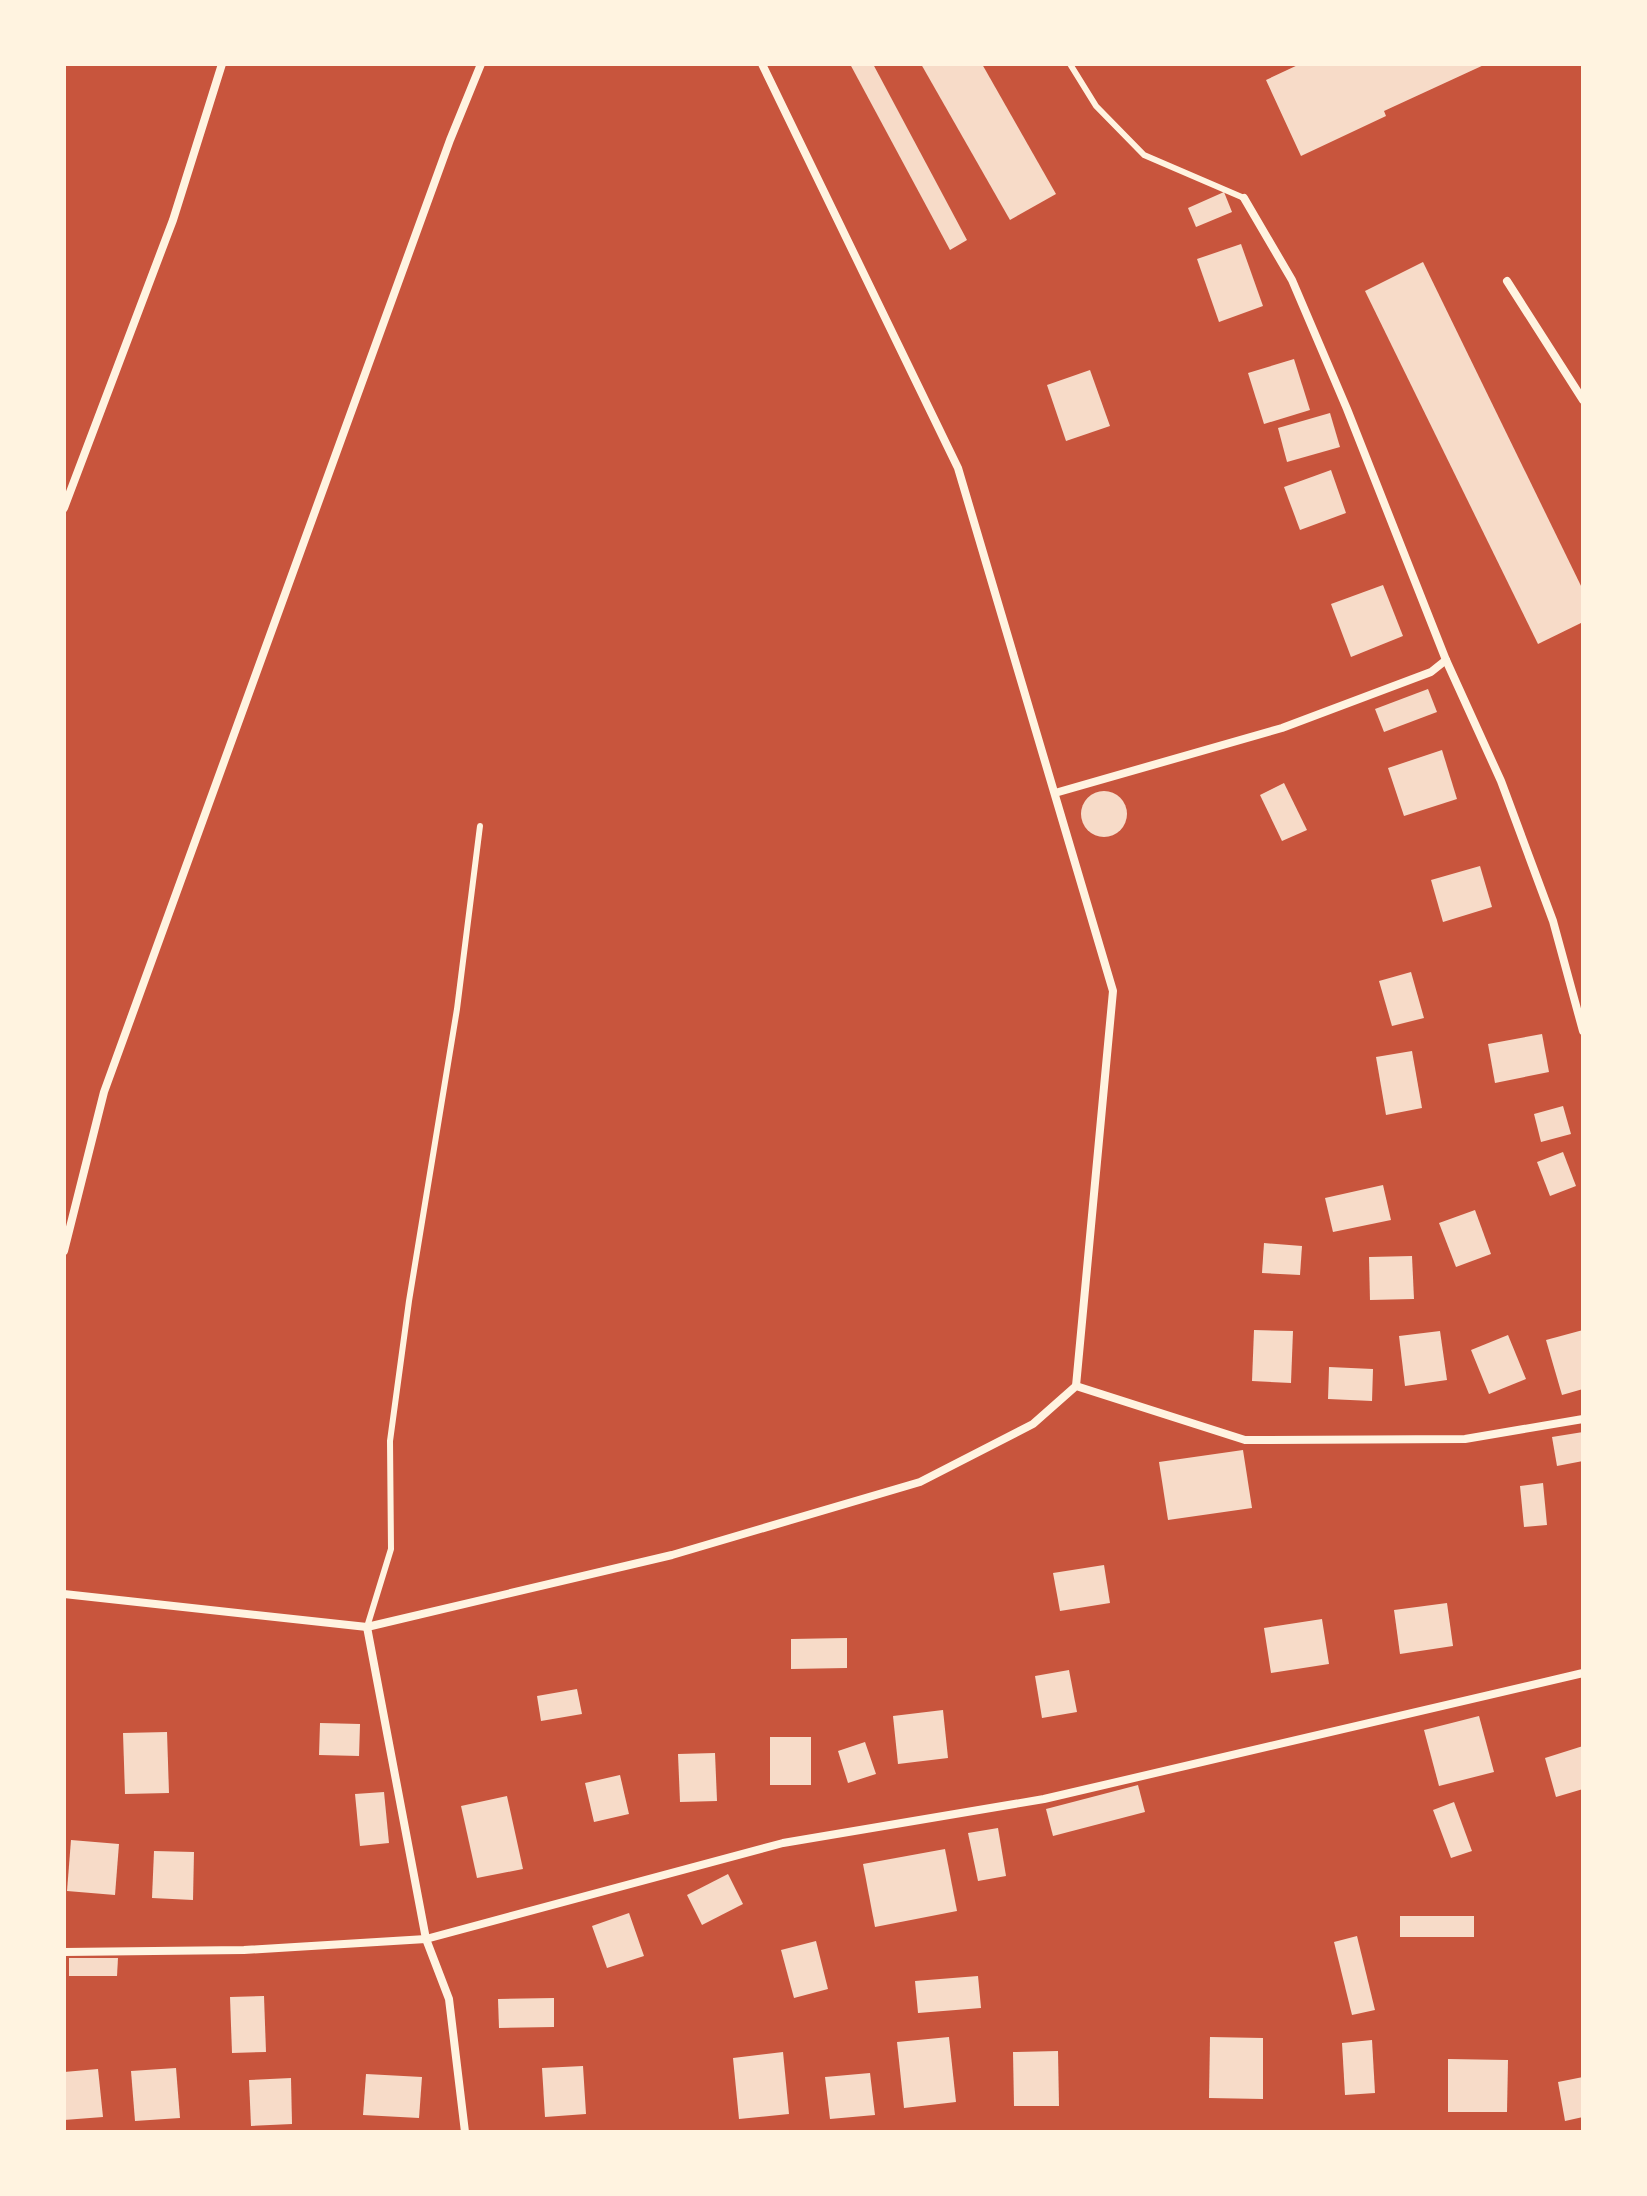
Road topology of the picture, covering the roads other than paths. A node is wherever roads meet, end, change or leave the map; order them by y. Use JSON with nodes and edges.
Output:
{"nodes":[{"id":1,"x":222,"y":64,"type":"edge"},
{"id":2,"x":481,"y":64,"type":"edge"},
{"id":3,"x":762,"y":64,"type":"edge"},
{"id":4,"x":1070,"y":64,"type":"edge"},
{"id":5,"x":1244,"y":198,"type":"joint"},
{"id":6,"x":1507,"y":281,"type":"dead end"},
{"id":7,"x":1583,"y":400,"type":"edge"},
{"id":8,"x":64,"y":508,"type":"edge"},
{"id":9,"x":1446,"y":660,"type":"junction"},
{"id":10,"x":1055,"y":793,"type":"junction"},
{"id":11,"x":480,"y":826,"type":"dead end"},
{"id":12,"x":1583,"y":1031,"type":"edge"},
{"id":13,"x":64,"y":1251,"type":"edge"},
{"id":14,"x":1076,"y":1386,"type":"junction"},
{"id":15,"x":1583,"y":1419,"type":"edge"},
{"id":16,"x":64,"y":1594,"type":"edge"},
{"id":17,"x":367,"y":1627,"type":"junction"},
{"id":18,"x":1583,"y":1673,"type":"edge"},
{"id":19,"x":426,"y":1939,"type":"junction"},
{"id":20,"x":64,"y":1952,"type":"edge"},
{"id":21,"x":465,"y":2132,"type":"edge"}],
"edges":[{"from":1,"to":8,"type":"street"},
{"from":2,"to":13,"type":"street"},
{"from":3,"to":10,"type":"street"},
{"from":4,"to":5,"type":"lane"},
{"from":5,"to":9,"type":"street"},
{"from":6,"to":7,"type":"street"},
{"from":9,"to":10,"type":"street"},
{"from":9,"to":12,"type":"street"},
{"from":10,"to":14,"type":"street"},
{"from":11,"to":17,"type":"lane"},
{"from":14,"to":15,"type":"street"},
{"from":14,"to":17,"type":"street"},
{"from":16,"to":17,"type":"street"},
{"from":17,"to":19,"type":"street"},
{"from":18,"to":19,"type":"street"},
{"from":19,"to":20,"type":"street"},
{"from":19,"to":21,"type":"street"}]}
